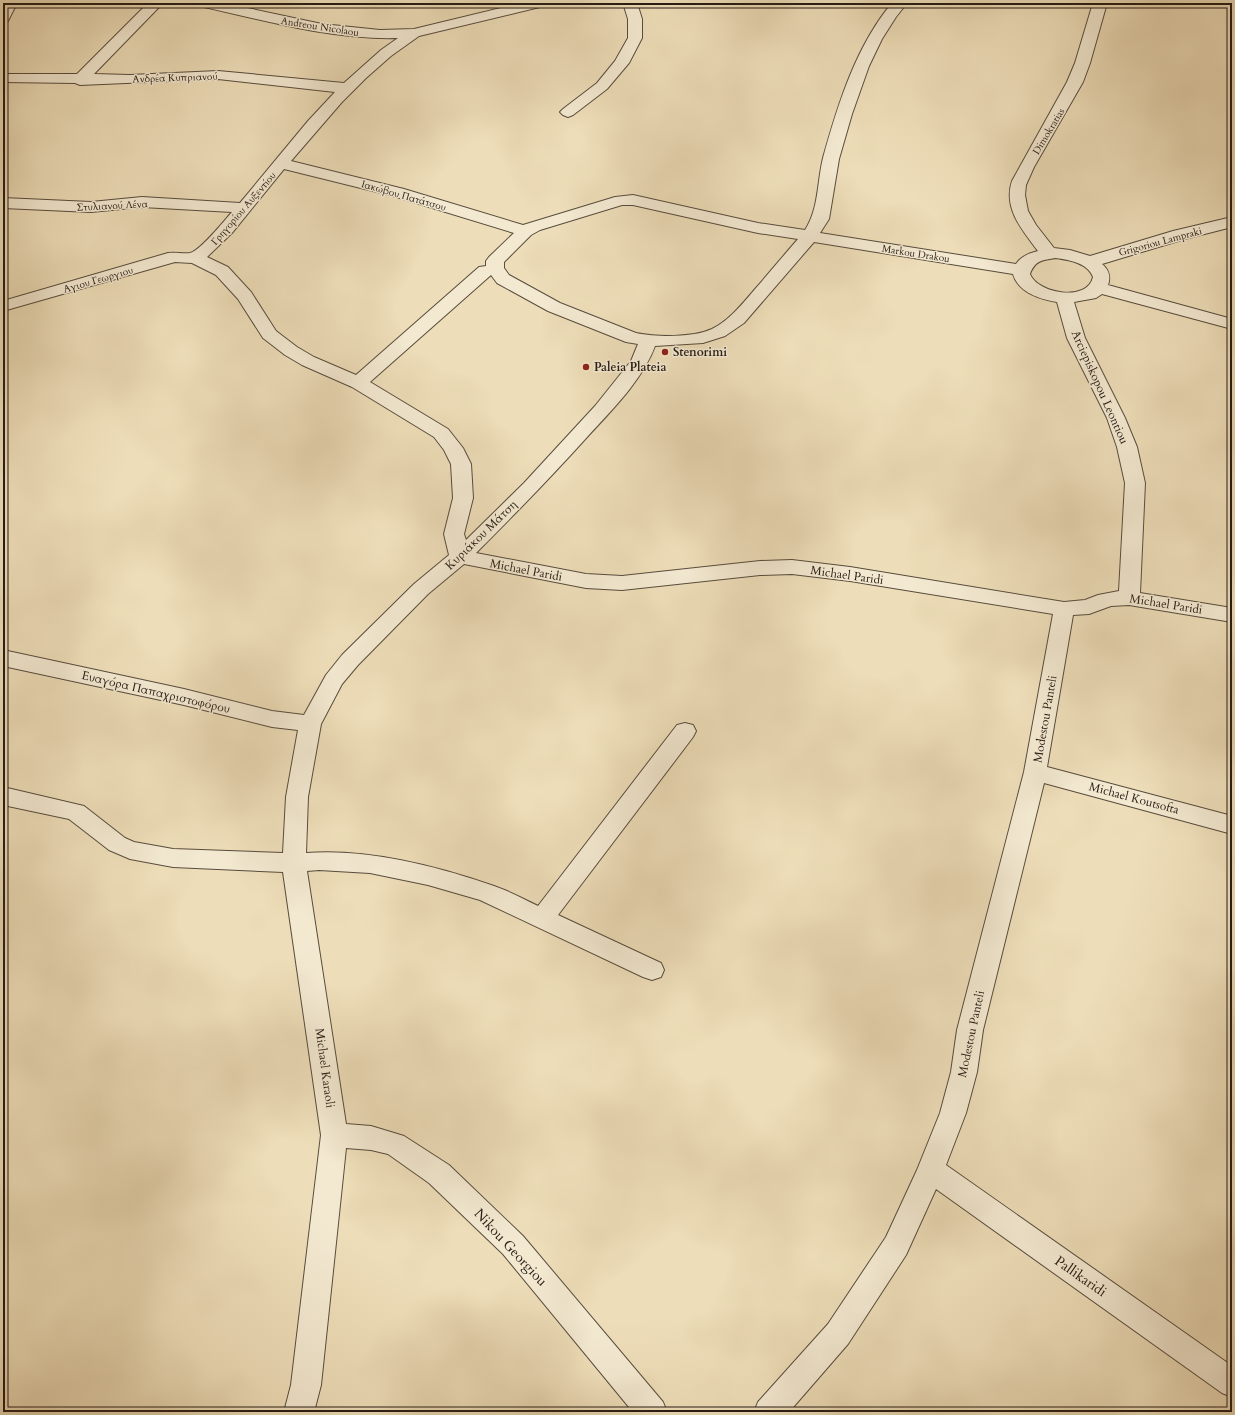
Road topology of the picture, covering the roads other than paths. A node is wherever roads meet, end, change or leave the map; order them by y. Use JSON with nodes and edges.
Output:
{"nodes":[{"id":1,"x":10,"y":3,"type":"edge"},
{"id":2,"x":156,"y":3,"type":"edge"},
{"id":3,"x":204,"y":3,"type":"edge"},
{"id":4,"x":539,"y":3,"type":"edge"},
{"id":5,"x":630,"y":3,"type":"edge"},
{"id":6,"x":900,"y":3,"type":"edge"},
{"id":7,"x":1100,"y":3,"type":"edge"},
{"id":8,"x":3,"y":18,"type":"edge"},
{"id":9,"x":414,"y":33,"type":"junction"},
{"id":10,"x":3,"y":78,"type":"edge"},
{"id":11,"x":80,"y":80,"type":"junction"},
{"id":12,"x":346,"y":88,"type":"junction"},
{"id":13,"x":568,"y":112,"type":"dead end"},
{"id":14,"x":282,"y":164,"type":"junction"},
{"id":15,"x":3,"y":203,"type":"edge"},
{"id":16,"x":244,"y":208,"type":"junction"},
{"id":17,"x":1232,"y":222,"type":"edge"},
{"id":18,"x":525,"y":231,"type":"junction"},
{"id":19,"x":810,"y":236,"type":"junction"},
{"id":20,"x":1049,"y":253,"type":"junction"},
{"id":21,"x":195,"y":258,"type":"junction"},
{"id":22,"x":1089,"y":262,"type":"junction"},
{"id":23,"x":495,"y":269,"type":"junction"},
{"id":24,"x":1022,"y":270,"type":"junction"},
{"id":25,"x":1098,"y":287,"type":"junction"},
{"id":26,"x":1064,"y":297,"type":"junction"},
{"id":27,"x":3,"y":306,"type":"edge"},
{"id":28,"x":1232,"y":324,"type":"edge"},
{"id":29,"x":648,"y":341,"type":"junction"},
{"id":30,"x":358,"y":383,"type":"junction"},
{"id":31,"x":460,"y":557,"type":"junction"},
{"id":32,"x":1129,"y":598,"type":"junction"},
{"id":33,"x":1064,"y":609,"type":"junction"},
{"id":34,"x":1232,"y":615,"type":"edge"},
{"id":35,"x":3,"y":658,"type":"edge"},
{"id":36,"x":310,"y":724,"type":"junction"},
{"id":37,"x":685,"y":731,"type":"dead end"},
{"id":38,"x":1035,"y":772,"type":"junction"},
{"id":39,"x":3,"y":796,"type":"edge"},
{"id":40,"x":1232,"y":825,"type":"edge"},
{"id":41,"x":294,"y":863,"type":"junction"},
{"id":42,"x":542,"y":919,"type":"junction"},
{"id":43,"x":652,"y":970,"type":"dead end"},
{"id":44,"x":334,"y":1135,"type":"junction"},
{"id":45,"x":931,"y":1170,"type":"junction"},
{"id":46,"x":1232,"y":1383,"type":"edge"},
{"id":47,"x":299,"y":1412,"type":"edge"},
{"id":48,"x":652,"y":1412,"type":"edge"},
{"id":49,"x":769,"y":1412,"type":"edge"}],
"edges":[{"from":1,"to":8,"type":"street"},
{"from":2,"to":11,"type":"street"},
{"from":3,"to":9,"type":"street","name":"Andreou Nicolaou"},
{"from":4,"to":9,"type":"street"},
{"from":5,"to":13,"type":"street"},
{"from":6,"to":19,"type":"street"},
{"from":7,"to":20,"type":"street","name":"Dimokratias"},
{"from":9,"to":12,"type":"street","name":"Γρηγορίου Αυξεντίου"},
{"from":10,"to":11,"type":"street","name":"Ανδρέα Κυπριανού"},
{"from":11,"to":12,"type":"street","name":"Ανδρέα Κυπριανού"},
{"from":12,"to":14,"type":"street","name":"Γρηγορίου Αυξεντίου"},
{"from":14,"to":16,"type":"street","name":"Γρηγορίου Αυξεντίου"},
{"from":14,"to":18,"type":"street","name":"Ιακώβου Πατάτσου"},
{"from":15,"to":16,"type":"street","name":"Στυλιανού Λένα"},
{"from":16,"to":21,"type":"street","name":"Γρηγορίου Αυξεντίου"},
{"from":17,"to":22,"type":"street","name":"Grigoriou Lampraki"},
{"from":18,"to":19,"type":"street","name":"Markou Drakou"},
{"from":18,"to":23,"type":"street"},
{"from":19,"to":24,"type":"street","name":"Markou Drakou"},
{"from":19,"to":29,"type":"street"},
{"from":20,"to":22,"type":"street"},
{"from":20,"to":24,"type":"street"},
{"from":21,"to":27,"type":"street","name":"Αγιου Γεωργιου"},
{"from":21,"to":30,"type":"street"},
{"from":22,"to":25,"type":"street"},
{"from":23,"to":29,"type":"street"},
{"from":23,"to":30,"type":"street"},
{"from":24,"to":26,"type":"street"},
{"from":25,"to":26,"type":"street"},
{"from":25,"to":28,"type":"street"},
{"from":26,"to":32,"type":"street","name":"Arciepiskopou Leontiou"},
{"from":29,"to":31,"type":"street","name":"Κυριάκου Μάτση"},
{"from":30,"to":31,"type":"street"},
{"from":31,"to":33,"type":"street","name":"Michael Paridi"},
{"from":31,"to":36,"type":"street","name":"Κυριάκου Μάτση"},
{"from":32,"to":33,"type":"street","name":"Michael Paridi"},
{"from":32,"to":34,"type":"street","name":"Michael Paridi"},
{"from":33,"to":38,"type":"street","name":"Modestou Panteli"},
{"from":35,"to":36,"type":"street","name":"Ευαγόρα Παπαχριστοφόρου"},
{"from":36,"to":41,"type":"street","name":"Michael Karaoli"},
{"from":37,"to":42,"type":"street"},
{"from":38,"to":40,"type":"street","name":"Michael Koutsofta"},
{"from":38,"to":45,"type":"street","name":"Modestou Panteli"},
{"from":39,"to":41,"type":"street"},
{"from":41,"to":42,"type":"street"},
{"from":41,"to":44,"type":"street","name":"Michael Karaoli"},
{"from":42,"to":43,"type":"street"},
{"from":44,"to":47,"type":"street","name":"Michael Karaoli"},
{"from":44,"to":48,"type":"street","name":"Nikou Georgiou"},
{"from":45,"to":46,"type":"street","name":"Pallikaridi"},
{"from":45,"to":49,"type":"street","name":"Modestou Panteli"}]}
